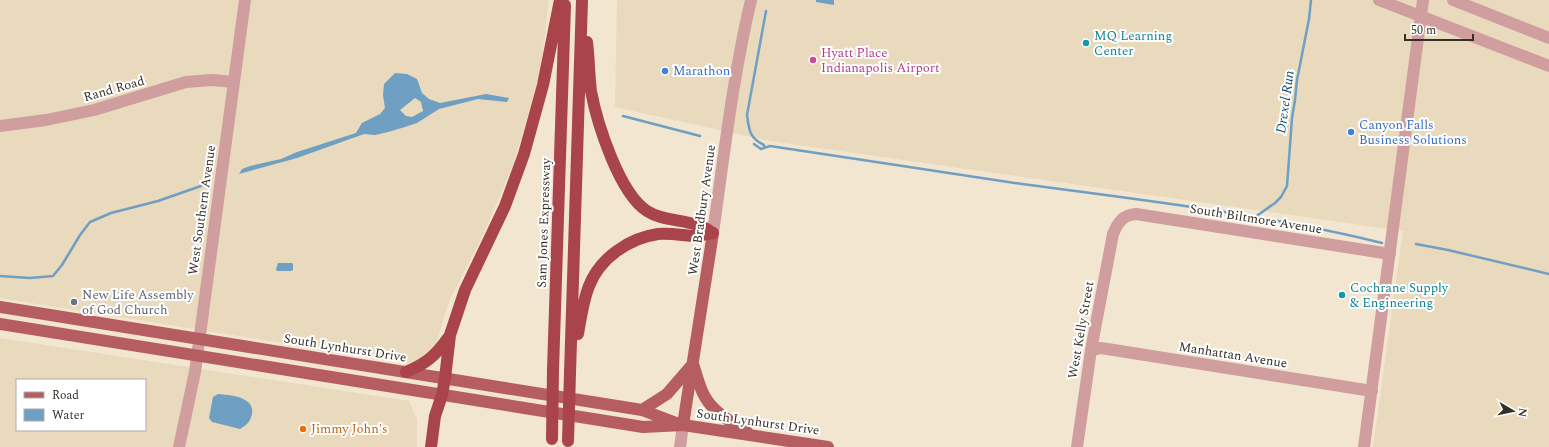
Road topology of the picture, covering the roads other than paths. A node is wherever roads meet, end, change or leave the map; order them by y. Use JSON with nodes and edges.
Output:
{"nodes":[{"id":1,"x":245,"y":0,"type":"edge"},
{"id":2,"x":560,"y":0,"type":"edge"},
{"id":3,"x":565,"y":0,"type":"edge"},
{"id":4,"x":582,"y":0,"type":"edge"},
{"id":5,"x":751,"y":0,"type":"edge"},
{"id":6,"x":1379,"y":0,"type":"edge"},
{"id":7,"x":1423,"y":0,"type":"edge"},
{"id":8,"x":1453,"y":0,"type":"edge"},
{"id":9,"x":1421,"y":16,"type":"junction"},
{"id":10,"x":1549,"y":38,"type":"edge"},
{"id":11,"x":1549,"y":66,"type":"edge"},
{"id":12,"x":234,"y":82,"type":"junction"},
{"id":13,"x":0,"y":126,"type":"edge"},
{"id":14,"x":1121,"y":220,"type":"joint"},
{"id":15,"x":713,"y":233,"type":"junction"},
{"id":16,"x":1390,"y":254,"type":"junction"},
{"id":17,"x":0,"y":307,"type":"edge"},
{"id":18,"x":0,"y":324,"type":"edge"},
{"id":19,"x":450,"y":335,"type":"junction"},
{"id":20,"x":200,"y":339,"type":"junction"},
{"id":21,"x":1091,"y":350,"type":"junction"},
{"id":22,"x":198,"y":356,"type":"junction"},
{"id":23,"x":693,"y":364,"type":"junction"},
{"id":24,"x":406,"y":372,"type":"junction"},
{"id":25,"x":570,"y":373,"type":"junction"},
{"id":26,"x":445,"y":378,"type":"junction"},
{"id":27,"x":1372,"y":391,"type":"junction"},
{"id":28,"x":442,"y":395,"type":"junction"},
{"id":29,"x":642,"y":410,"type":"junction"},
{"id":30,"x":684,"y":425,"type":"junction"},
{"id":31,"x":749,"y":434,"type":"junction"},
{"id":32,"x":552,"y":443,"type":"edge"},
{"id":33,"x":568,"y":444,"type":"edge"},
{"id":34,"x":179,"y":447,"type":"edge"},
{"id":35,"x":431,"y":447,"type":"edge"},
{"id":36,"x":680,"y":447,"type":"edge"},
{"id":37,"x":828,"y":447,"type":"edge"},
{"id":38,"x":1077,"y":447,"type":"edge"},
{"id":39,"x":1364,"y":447,"type":"edge"}],
"edges":[{"from":1,"to":12,"type":"street","name":"West Southern Avenue"},
{"from":2,"to":19,"type":"highway"},
{"from":3,"to":32,"type":"highway","name":"Sam Jones Expressway","bridge":true},
{"from":4,"to":15,"type":"highway"},
{"from":4,"to":25,"type":"highway"},
{"from":5,"to":15,"type":"street","name":"West Bradbury Avenue"},
{"from":6,"to":9,"type":"street"},
{"from":7,"to":9,"type":"street"},
{"from":8,"to":10,"type":"street"},
{"from":9,"to":11,"type":"street"},
{"from":9,"to":16,"type":"street"},
{"from":12,"to":13,"type":"street","name":"Rand Road"},
{"from":12,"to":20,"type":"street","name":"West Southern Avenue"},
{"from":14,"to":16,"type":"street","name":"South Biltmore Avenue"},
{"from":14,"to":21,"type":"street","name":"West Kelly Street"},
{"from":15,"to":23,"type":"main road","name":"West Bradbury Avenue"},
{"from":15,"to":25,"type":"highway"},
{"from":16,"to":27,"type":"street"},
{"from":17,"to":20,"type":"main road","name":"South Lynhurst Drive"},
{"from":18,"to":22,"type":"main road","name":"South Lynhurst Drive"},
{"from":19,"to":24,"type":"highway"},
{"from":19,"to":26,"type":"highway"},
{"from":20,"to":22,"type":"street","name":"West Southern Avenue"},
{"from":20,"to":24,"type":"main road","name":"South Lynhurst Drive"},
{"from":21,"to":27,"type":"street","name":"Manhattan Avenue"},
{"from":21,"to":38,"type":"street","name":"West Kelly Street"},
{"from":22,"to":28,"type":"main road","name":"South Lynhurst Drive"},
{"from":22,"to":34,"type":"street","name":"West Southern Avenue"},
{"from":23,"to":29,"type":"main road"},
{"from":23,"to":30,"type":"main road","name":"West Bradbury Avenue"},
{"from":23,"to":31,"type":"main road"},
{"from":24,"to":26,"type":"main road","name":"South Lynhurst Drive"},
{"from":25,"to":33,"type":"highway","bridge":true},
{"from":26,"to":28,"type":"highway"},
{"from":26,"to":29,"type":"main road","name":"South Lynhurst Drive"},
{"from":27,"to":39,"type":"street"},
{"from":28,"to":30,"type":"main road","name":"South Lynhurst Drive"},
{"from":28,"to":35,"type":"highway"},
{"from":29,"to":30,"type":"main road","name":"South Lynhurst Drive"},
{"from":30,"to":31,"type":"main road","name":"South Lynhurst Drive"},
{"from":30,"to":36,"type":"street"},
{"from":31,"to":37,"type":"main road","name":"South Lynhurst Drive"}]}
